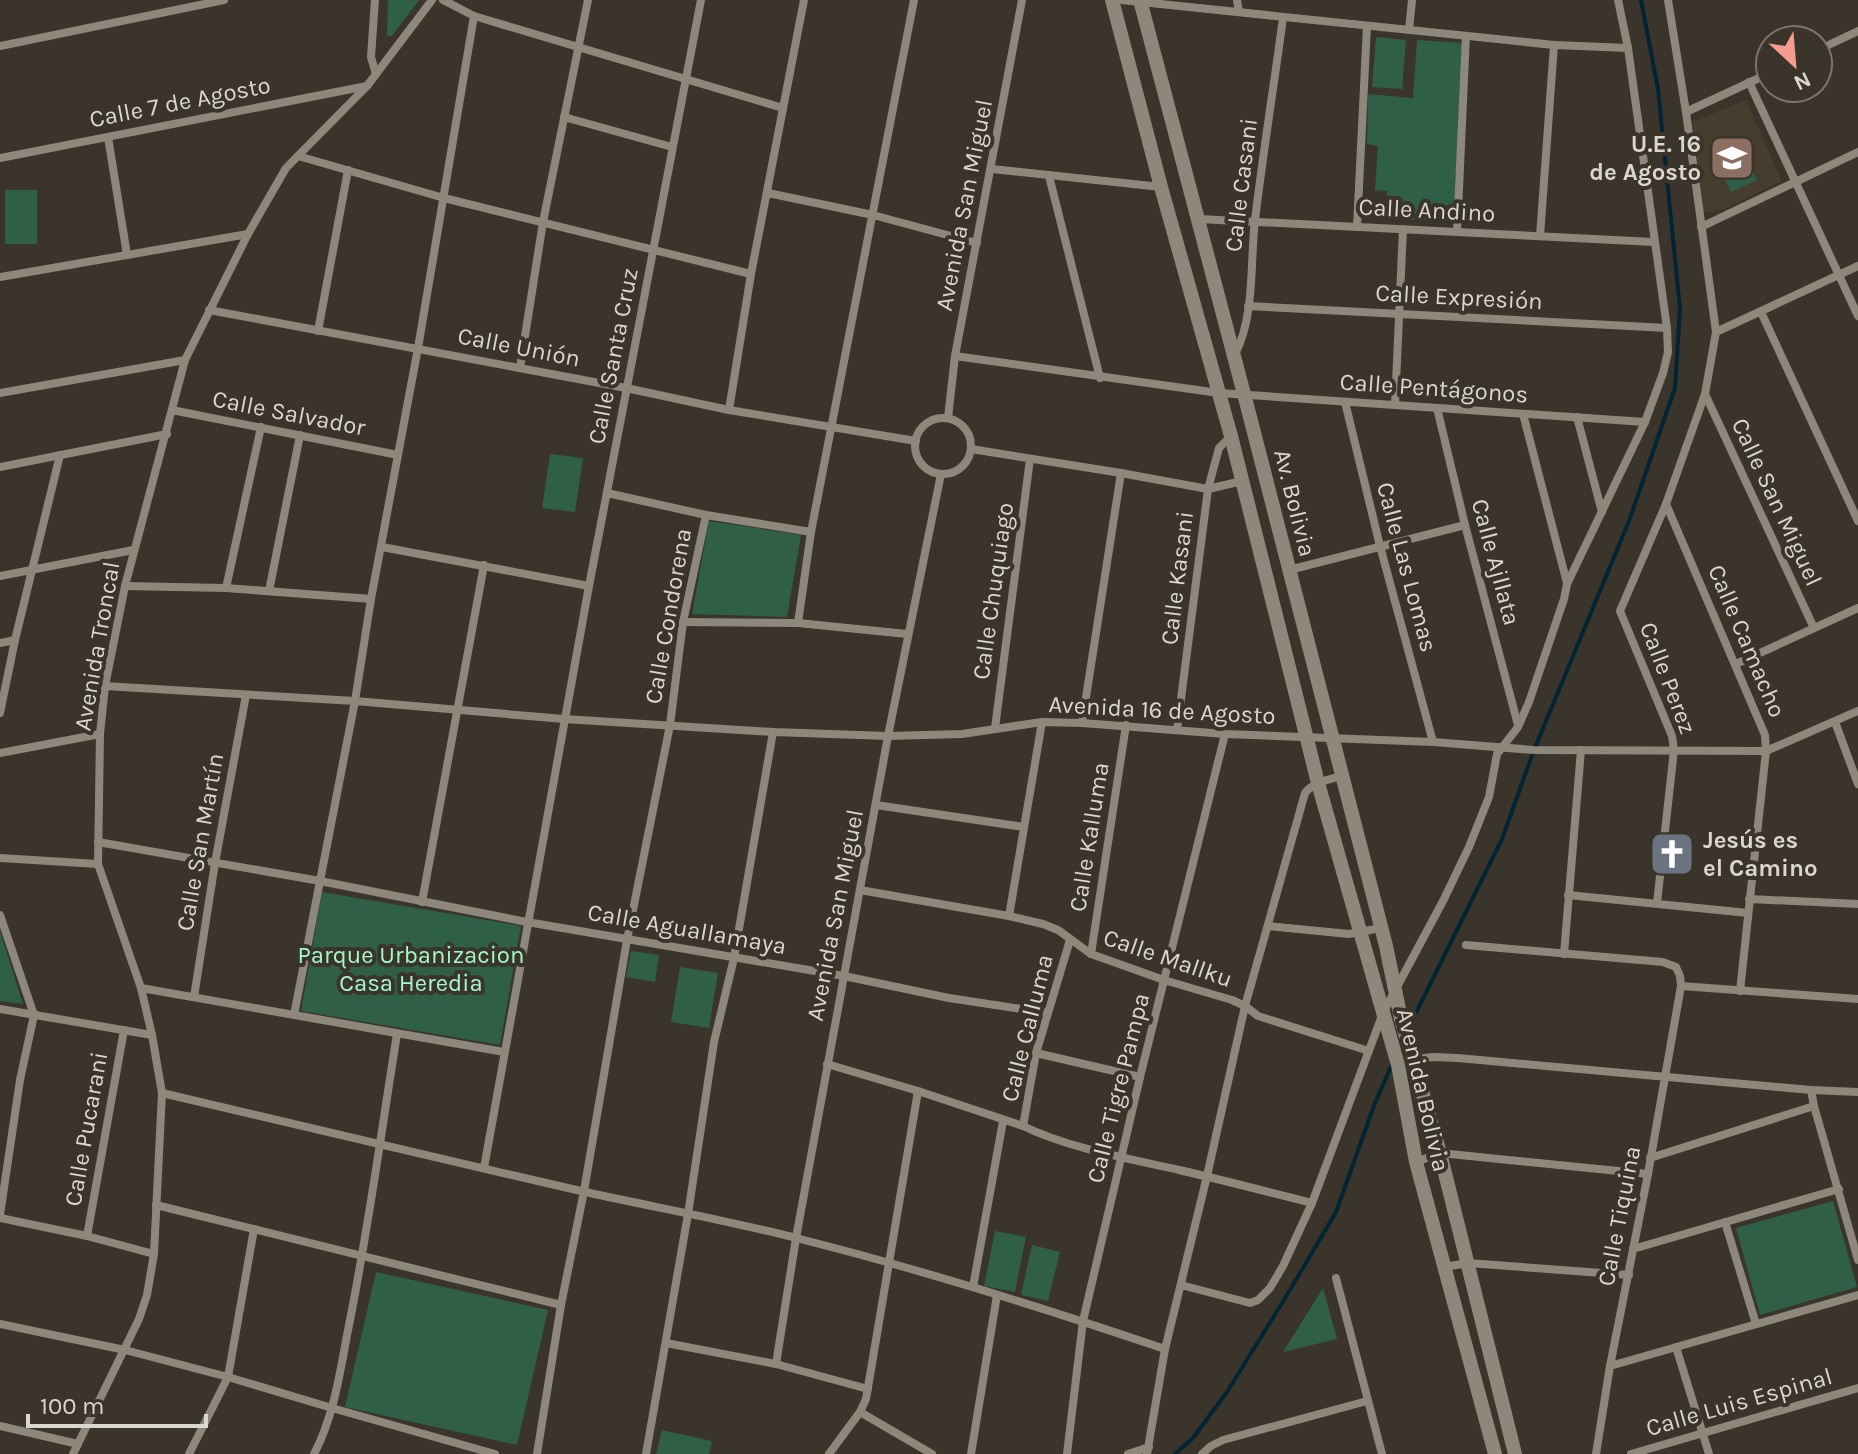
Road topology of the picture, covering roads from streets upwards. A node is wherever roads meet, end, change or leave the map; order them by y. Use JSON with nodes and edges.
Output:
{"nodes":[{"id":1,"x":170,"y":0,"type":"edge"},
{"id":2,"x":224,"y":0,"type":"edge"},
{"id":3,"x":375,"y":0,"type":"edge"},
{"id":4,"x":432,"y":0,"type":"edge"},
{"id":5,"x":443,"y":0,"type":"edge"},
{"id":6,"x":588,"y":0,"type":"edge"},
{"id":7,"x":701,"y":0,"type":"edge"},
{"id":8,"x":804,"y":0,"type":"edge"},
{"id":9,"x":914,"y":0,"type":"edge"},
{"id":10,"x":1022,"y":0,"type":"edge"},
{"id":11,"x":1112,"y":0,"type":"edge"},
{"id":12,"x":1122,"y":0,"type":"edge"},
{"id":13,"x":1237,"y":0,"type":"edge"},
{"id":14,"x":1412,"y":0,"type":"edge"},
{"id":15,"x":1618,"y":0,"type":"edge"},
{"id":16,"x":1668,"y":0,"type":"edge"},
{"id":17,"x":1140,"y":1,"type":"edge"},
{"id":18,"x":172,"y":10,"type":"junction"},
{"id":19,"x":1239,"y":12,"type":"junction"},
{"id":20,"x":474,"y":16,"type":"junction"},
{"id":21,"x":1283,"y":18,"type":"junction"},
{"id":22,"x":1367,"y":26,"type":"junction"},
{"id":23,"x":1409,"y":30,"type":"junction"},
{"id":24,"x":1858,"y":31,"type":"edge"},
{"id":25,"x":1466,"y":36,"type":"junction"},
{"id":26,"x":1834,"y":42,"type":"edge"},
{"id":27,"x":1554,"y":45,"type":"junction"},
{"id":28,"x":0,"y":46,"type":"edge"},
{"id":29,"x":578,"y":47,"type":"junction"},
{"id":30,"x":1628,"y":48,"type":"junction"},
{"id":31,"x":376,"y":74,"type":"junction"},
{"id":32,"x":684,"y":80,"type":"junction"},
{"id":33,"x":1754,"y":80,"type":"edge"},
{"id":34,"x":1749,"y":82,"type":"junction"},
{"id":35,"x":367,"y":86,"type":"junction"},
{"id":36,"x":783,"y":108,"type":"junction"},
{"id":37,"x":1686,"y":112,"type":"junction"},
{"id":38,"x":564,"y":117,"type":"junction"},
{"id":39,"x":108,"y":137,"type":"junction"},
{"id":40,"x":672,"y":147,"type":"junction"},
{"id":41,"x":1858,"y":152,"type":"edge"},
{"id":42,"x":298,"y":156,"type":"junction"},
{"id":43,"x":0,"y":158,"type":"edge"},
{"id":44,"x":992,"y":169,"type":"junction"},
{"id":45,"x":348,"y":170,"type":"junction"},
{"id":46,"x":1049,"y":176,"type":"junction"},
{"id":47,"x":1796,"y":182,"type":"junction"},
{"id":48,"x":1161,"y":187,"type":"junction"},
{"id":49,"x":768,"y":193,"type":"junction"},
{"id":50,"x":444,"y":198,"type":"junction"},
{"id":51,"x":873,"y":215,"type":"junction"},
{"id":52,"x":1199,"y":219,"type":"junction"},
{"id":53,"x":543,"y":222,"type":"junction"},
{"id":54,"x":1255,"y":222,"type":"junction"},
{"id":55,"x":1357,"y":227,"type":"junction"},
{"id":56,"x":1701,"y":227,"type":"junction"},
{"id":57,"x":1403,"y":229,"type":"junction"},
{"id":58,"x":1457,"y":232,"type":"junction"},
{"id":59,"x":248,"y":234,"type":"junction"},
{"id":60,"x":1540,"y":236,"type":"junction"},
{"id":61,"x":1654,"y":242,"type":"junction"},
{"id":62,"x":977,"y":243,"type":"junction"},
{"id":63,"x":653,"y":248,"type":"junction"},
{"id":64,"x":127,"y":255,"type":"junction"},
{"id":65,"x":1858,"y":266,"type":"edge"},
{"id":66,"x":751,"y":274,"type":"junction"},
{"id":67,"x":1839,"y":275,"type":"junction"},
{"id":68,"x":0,"y":277,"type":"edge"},
{"id":69,"x":1248,"y":306,"type":"junction"},
{"id":70,"x":209,"y":310,"type":"junction"},
{"id":71,"x":1761,"y":312,"type":"junction"},
{"id":72,"x":1399,"y":315,"type":"junction"},
{"id":73,"x":1858,"y":316,"type":"edge"},
{"id":74,"x":1667,"y":328,"type":"junction"},
{"id":75,"x":318,"y":331,"type":"junction"},
{"id":76,"x":1716,"y":332,"type":"junction"},
{"id":77,"x":418,"y":348,"type":"junction"},
{"id":78,"x":1234,"y":354,"type":"junction"},
{"id":79,"x":955,"y":356,"type":"junction"},
{"id":80,"x":185,"y":360,"type":"junction"},
{"id":81,"x":520,"y":368,"type":"junction"},
{"id":82,"x":1100,"y":378,"type":"junction"},
{"id":83,"x":626,"y":388,"type":"junction"},
{"id":84,"x":0,"y":393,"type":"edge"},
{"id":85,"x":1219,"y":393,"type":"junction"},
{"id":86,"x":1705,"y":394,"type":"junction"},
{"id":87,"x":1245,"y":395,"type":"junction"},
{"id":88,"x":1345,"y":402,"type":"junction"},
{"id":89,"x":1395,"y":405,"type":"junction"},
{"id":90,"x":1437,"y":408,"type":"junction"},
{"id":91,"x":172,"y":410,"type":"junction"},
{"id":92,"x":729,"y":410,"type":"junction"},
{"id":93,"x":1523,"y":414,"type":"junction"},
{"id":94,"x":1577,"y":417,"type":"junction"},
{"id":95,"x":948,"y":418,"type":"junction"},
{"id":96,"x":1645,"y":422,"type":"junction"},
{"id":97,"x":832,"y":426,"type":"junction"},
{"id":98,"x":261,"y":427,"type":"junction"},
{"id":99,"x":167,"y":434,"type":"junction"},
{"id":100,"x":300,"y":435,"type":"junction"},
{"id":101,"x":1231,"y":436,"type":"junction"},
{"id":102,"x":916,"y":441,"type":"junction"},
{"id":103,"x":971,"y":449,"type":"junction"},
{"id":104,"x":60,"y":455,"type":"junction"},
{"id":105,"x":398,"y":455,"type":"junction"},
{"id":106,"x":1030,"y":459,"type":"junction"},
{"id":107,"x":0,"y":467,"type":"edge"},
{"id":108,"x":1121,"y":473,"type":"junction"},
{"id":109,"x":941,"y":474,"type":"junction"},
{"id":110,"x":1242,"y":481,"type":"junction"},
{"id":111,"x":1208,"y":489,"type":"junction"},
{"id":112,"x":607,"y":493,"type":"junction"},
{"id":113,"x":1666,"y":504,"type":"junction"},
{"id":114,"x":1602,"y":513,"type":"junction"},
{"id":115,"x":706,"y":515,"type":"junction"},
{"id":116,"x":1858,"y":521,"type":"edge"},
{"id":117,"x":1465,"y":525,"type":"junction"},
{"id":118,"x":811,"y":532,"type":"junction"},
{"id":119,"x":1380,"y":546,"type":"junction"},
{"id":120,"x":382,"y":547,"type":"junction"},
{"id":121,"x":133,"y":550,"type":"junction"},
{"id":122,"x":484,"y":565,"type":"junction"},
{"id":123,"x":33,"y":570,"type":"junction"},
{"id":124,"x":1289,"y":570,"type":"junction"},
{"id":125,"x":0,"y":576,"type":"edge"},
{"id":126,"x":1567,"y":584,"type":"junction"},
{"id":127,"x":125,"y":586,"type":"junction"},
{"id":128,"x":589,"y":586,"type":"junction"},
{"id":129,"x":226,"y":588,"type":"junction"},
{"id":130,"x":269,"y":591,"type":"junction"},
{"id":131,"x":371,"y":599,"type":"junction"},
{"id":132,"x":1858,"y":608,"type":"edge"},
{"id":133,"x":683,"y":622,"type":"junction"},
{"id":134,"x":798,"y":623,"type":"junction"},
{"id":135,"x":1814,"y":628,"type":"junction"},
{"id":136,"x":907,"y":634,"type":"junction"},
{"id":137,"x":15,"y":640,"type":"junction"},
{"id":138,"x":0,"y":643,"type":"edge"},
{"id":139,"x":1736,"y":664,"type":"junction"},
{"id":140,"x":105,"y":686,"type":"junction"},
{"id":141,"x":246,"y":695,"type":"junction"},
{"id":142,"x":355,"y":701,"type":"junction"},
{"id":143,"x":457,"y":710,"type":"junction"},
{"id":144,"x":1858,"y":711,"type":"edge"},
{"id":145,"x":0,"y":713,"type":"edge"},
{"id":146,"x":564,"y":719,"type":"junction"},
{"id":147,"x":1042,"y":722,"type":"junction"},
{"id":148,"x":1835,"y":722,"type":"junction"},
{"id":149,"x":1082,"y":723,"type":"junction"},
{"id":150,"x":670,"y":725,"type":"junction"},
{"id":151,"x":1126,"y":725,"type":"junction"},
{"id":152,"x":1518,"y":727,"type":"junction"},
{"id":153,"x":995,"y":728,"type":"junction"},
{"id":154,"x":1177,"y":730,"type":"junction"},
{"id":155,"x":773,"y":732,"type":"junction"},
{"id":156,"x":100,"y":734,"type":"junction"},
{"id":157,"x":1225,"y":734,"type":"junction"},
{"id":158,"x":888,"y":736,"type":"junction"},
{"id":159,"x":1307,"y":737,"type":"junction"},
{"id":160,"x":1332,"y":737,"type":"junction"},
{"id":161,"x":1433,"y":742,"type":"junction"},
{"id":162,"x":1500,"y":748,"type":"junction"},
{"id":163,"x":1581,"y":750,"type":"junction"},
{"id":164,"x":1674,"y":750,"type":"junction"},
{"id":165,"x":1766,"y":751,"type":"junction"},
{"id":166,"x":0,"y":753,"type":"edge"},
{"id":167,"x":1341,"y":776,"type":"junction"},
{"id":168,"x":1318,"y":783,"type":"junction"},
{"id":169,"x":1858,"y":784,"type":"edge"},
{"id":170,"x":876,"y":805,"type":"junction"},
{"id":171,"x":1024,"y":827,"type":"junction"},
{"id":172,"x":98,"y":842,"type":"junction"},
{"id":173,"x":0,"y":858,"type":"edge"},
{"id":174,"x":215,"y":863,"type":"junction"},
{"id":175,"x":98,"y":864,"type":"junction"},
{"id":176,"x":320,"y":881,"type":"junction"},
{"id":177,"x":860,"y":890,"type":"junction"},
{"id":178,"x":1568,"y":895,"type":"junction"},
{"id":179,"x":1749,"y":899,"type":"junction"},
{"id":180,"x":422,"y":902,"type":"junction"},
{"id":181,"x":1657,"y":903,"type":"junction"},
{"id":182,"x":1858,"y":904,"type":"edge"},
{"id":183,"x":1748,"y":913,"type":"junction"},
{"id":184,"x":0,"y":915,"type":"edge"},
{"id":185,"x":1009,"y":916,"type":"junction"},
{"id":186,"x":527,"y":922,"type":"junction"},
{"id":187,"x":1268,"y":926,"type":"junction"},
{"id":188,"x":1381,"y":928,"type":"junction"},
{"id":189,"x":1361,"y":933,"type":"junction"},
{"id":190,"x":627,"y":940,"type":"junction"},
{"id":191,"x":1070,"y":940,"type":"junction"},
{"id":192,"x":1466,"y":945,"type":"dead end"},
{"id":193,"x":1091,"y":954,"type":"junction"},
{"id":194,"x":1564,"y":954,"type":"junction"},
{"id":195,"x":734,"y":958,"type":"junction"},
{"id":196,"x":844,"y":976,"type":"junction"},
{"id":197,"x":1164,"y":980,"type":"junction"},
{"id":198,"x":1681,"y":986,"type":"junction"},
{"id":199,"x":141,"y":988,"type":"junction"},
{"id":200,"x":1740,"y":991,"type":"junction"},
{"id":201,"x":1394,"y":992,"type":"junction"},
{"id":202,"x":194,"y":997,"type":"junction"},
{"id":203,"x":1858,"y":999,"type":"edge"},
{"id":204,"x":1245,"y":1006,"type":"junction"},
{"id":205,"x":0,"y":1009,"type":"edge"},
{"id":206,"x":1048,"y":1013,"type":"junction"},
{"id":207,"x":1383,"y":1013,"type":"junction"},
{"id":208,"x":34,"y":1015,"type":"junction"},
{"id":209,"x":294,"y":1015,"type":"junction"},
{"id":210,"x":124,"y":1030,"type":"junction"},
{"id":211,"x":397,"y":1034,"type":"junction"},
{"id":212,"x":152,"y":1035,"type":"junction"},
{"id":213,"x":1369,"y":1051,"type":"junction"},
{"id":214,"x":504,"y":1052,"type":"junction"},
{"id":215,"x":1036,"y":1053,"type":"junction"},
{"id":216,"x":1407,"y":1057,"type":"junction"},
{"id":217,"x":827,"y":1064,"type":"junction"},
{"id":218,"x":1665,"y":1076,"type":"junction"},
{"id":219,"x":1140,"y":1077,"type":"junction"},
{"id":220,"x":1811,"y":1090,"type":"junction"},
{"id":221,"x":918,"y":1091,"type":"junction"},
{"id":222,"x":1858,"y":1092,"type":"edge"},
{"id":223,"x":162,"y":1093,"type":"junction"},
{"id":224,"x":1814,"y":1106,"type":"junction"},
{"id":225,"x":1003,"y":1121,"type":"junction"},
{"id":226,"x":1023,"y":1126,"type":"junction"},
{"id":227,"x":379,"y":1144,"type":"junction"},
{"id":228,"x":1440,"y":1153,"type":"junction"},
{"id":229,"x":1121,"y":1157,"type":"junction"},
{"id":230,"x":1650,"y":1158,"type":"junction"},
{"id":231,"x":1416,"y":1162,"type":"junction"},
{"id":232,"x":484,"y":1168,"type":"junction"},
{"id":233,"x":1648,"y":1174,"type":"junction"},
{"id":234,"x":1207,"y":1176,"type":"junction"},
{"id":235,"x":1839,"y":1189,"type":"junction"},
{"id":236,"x":584,"y":1191,"type":"junction"},
{"id":237,"x":1312,"y":1203,"type":"junction"},
{"id":238,"x":156,"y":1205,"type":"junction"},
{"id":239,"x":688,"y":1214,"type":"junction"},
{"id":240,"x":0,"y":1216,"type":"edge"},
{"id":241,"x":1725,"y":1222,"type":"junction"},
{"id":242,"x":254,"y":1229,"type":"junction"},
{"id":243,"x":87,"y":1236,"type":"junction"},
{"id":244,"x":796,"y":1238,"type":"junction"},
{"id":245,"x":1633,"y":1249,"type":"junction"},
{"id":246,"x":154,"y":1254,"type":"junction"},
{"id":247,"x":363,"y":1256,"type":"junction"},
{"id":248,"x":1858,"y":1260,"type":"edge"},
{"id":249,"x":890,"y":1263,"type":"junction"},
{"id":250,"x":1468,"y":1263,"type":"junction"},
{"id":251,"x":1444,"y":1267,"type":"junction"},
{"id":252,"x":1629,"y":1275,"type":"junction"},
{"id":253,"x":1336,"y":1278,"type":"dead end"},
{"id":254,"x":1181,"y":1285,"type":"junction"},
{"id":255,"x":973,"y":1287,"type":"junction"},
{"id":256,"x":997,"y":1295,"type":"junction"},
{"id":257,"x":1858,"y":1295,"type":"edge"},
{"id":258,"x":561,"y":1305,"type":"junction"},
{"id":259,"x":1083,"y":1321,"type":"junction"},
{"id":260,"x":0,"y":1324,"type":"edge"},
{"id":261,"x":1756,"y":1324,"type":"junction"},
{"id":262,"x":666,"y":1343,"type":"junction"},
{"id":263,"x":1676,"y":1347,"type":"junction"},
{"id":264,"x":1165,"y":1349,"type":"junction"},
{"id":265,"x":125,"y":1350,"type":"junction"},
{"id":266,"x":776,"y":1364,"type":"junction"},
{"id":267,"x":1610,"y":1366,"type":"junction"},
{"id":268,"x":228,"y":1377,"type":"junction"},
{"id":269,"x":1858,"y":1388,"type":"edge"},
{"id":270,"x":868,"y":1389,"type":"junction"},
{"id":271,"x":1367,"y":1401,"type":"junction"},
{"id":272,"x":332,"y":1408,"type":"junction"},
{"id":273,"x":860,"y":1412,"type":"junction"},
{"id":274,"x":0,"y":1426,"type":"edge"},
{"id":275,"x":1703,"y":1434,"type":"junction"},
{"id":276,"x":78,"y":1444,"type":"junction"},
{"id":277,"x":1148,"y":1450,"type":"edge"},
{"id":278,"x":73,"y":1454,"type":"edge"},
{"id":279,"x":189,"y":1454,"type":"edge"},
{"id":280,"x":314,"y":1454,"type":"edge"},
{"id":281,"x":495,"y":1454,"type":"edge"},
{"id":282,"x":537,"y":1454,"type":"edge"},
{"id":283,"x":646,"y":1454,"type":"edge"},
{"id":284,"x":829,"y":1454,"type":"edge"},
{"id":285,"x":932,"y":1454,"type":"edge"},
{"id":286,"x":971,"y":1454,"type":"edge"},
{"id":287,"x":1067,"y":1454,"type":"edge"},
{"id":288,"x":1128,"y":1454,"type":"edge"},
{"id":289,"x":1202,"y":1454,"type":"edge"},
{"id":290,"x":1382,"y":1454,"type":"edge"},
{"id":291,"x":1495,"y":1454,"type":"edge"},
{"id":292,"x":1515,"y":1454,"type":"edge"},
{"id":293,"x":1596,"y":1454,"type":"edge"},
{"id":294,"x":1631,"y":1454,"type":"edge"},
{"id":295,"x":1709,"y":1454,"type":"edge"}],
"edges":[{"from":1,"to":18,"type":"street"},
{"from":2,"to":18,"type":"street"},
{"from":3,"to":31,"type":"street"},
{"from":4,"to":31,"type":"street","name":"Avenida Troncal"},
{"from":5,"to":20,"type":"street"},
{"from":6,"to":29,"type":"street"},
{"from":7,"to":32,"type":"street","name":"Calle Santa Cruz"},
{"from":8,"to":36,"type":"street"},
{"from":9,"to":51,"type":"street"},
{"from":10,"to":44,"type":"street","name":"Avenida San Miguel"},
{"from":11,"to":48,"type":"street","name":"Av. Bolivia"},
{"from":12,"to":17,"type":"street"},
{"from":13,"to":19,"type":"street"},
{"from":14,"to":23,"type":"street"},
{"from":15,"to":30,"type":"street"},
{"from":16,"to":37,"type":"street"},
{"from":17,"to":19,"type":"street"},
{"from":17,"to":52,"type":"street","name":"Av. Bolivia"},
{"from":18,"to":28,"type":"street"},
{"from":19,"to":21,"type":"street"},
{"from":20,"to":29,"type":"street"},
{"from":20,"to":50,"type":"street"},
{"from":21,"to":22,"type":"street"},
{"from":21,"to":54,"type":"street","name":"Calle Casani"},
{"from":22,"to":23,"type":"street"},
{"from":22,"to":55,"type":"street"},
{"from":23,"to":25,"type":"street"},
{"from":24,"to":26,"type":"street"},
{"from":25,"to":27,"type":"street"},
{"from":25,"to":58,"type":"street"},
{"from":27,"to":30,"type":"street"},
{"from":27,"to":60,"type":"street"},
{"from":29,"to":32,"type":"street"},
{"from":29,"to":38,"type":"street"},
{"from":30,"to":61,"type":"street"},
{"from":31,"to":35,"type":"street","name":"Avenida Troncal"},
{"from":32,"to":36,"type":"street"},
{"from":32,"to":40,"type":"street","name":"Calle Santa Cruz"},
{"from":33,"to":34,"type":"street"},
{"from":34,"to":37,"type":"street"},
{"from":34,"to":47,"type":"street"},
{"from":35,"to":39,"type":"street","name":"Calle 7 de Agosto"},
{"from":35,"to":42,"type":"street","name":"Avenida Troncal"},
{"from":36,"to":49,"type":"street"},
{"from":37,"to":56,"type":"street"},
{"from":38,"to":40,"type":"street"},
{"from":38,"to":53,"type":"street"},
{"from":39,"to":43,"type":"street","name":"Calle 7 de Agosto"},
{"from":39,"to":64,"type":"street"},
{"from":40,"to":63,"type":"street","name":"Calle Santa Cruz"},
{"from":41,"to":47,"type":"street"},
{"from":42,"to":45,"type":"street"},
{"from":42,"to":59,"type":"street","name":"Avenida Troncal"},
{"from":44,"to":46,"type":"street"},
{"from":44,"to":62,"type":"street","name":"Avenida San Miguel"},
{"from":45,"to":50,"type":"street"},
{"from":45,"to":75,"type":"street"},
{"from":46,"to":48,"type":"street"},
{"from":46,"to":82,"type":"street"},
{"from":47,"to":56,"type":"street"},
{"from":47,"to":67,"type":"street"},
{"from":48,"to":85,"type":"street","name":"Av. Bolivia"},
{"from":49,"to":51,"type":"street"},
{"from":49,"to":66,"type":"street"},
{"from":50,"to":53,"type":"street"},
{"from":50,"to":77,"type":"street"},
{"from":51,"to":62,"type":"street"},
{"from":51,"to":97,"type":"street"},
{"from":52,"to":54,"type":"street","name":"Calle Andino"},
{"from":52,"to":78,"type":"street","name":"Av. Bolivia"},
{"from":53,"to":63,"type":"street"},
{"from":53,"to":81,"type":"street"},
{"from":54,"to":55,"type":"street","name":"Calle Andino"},
{"from":54,"to":69,"type":"street","name":"Calle Casani"},
{"from":55,"to":57,"type":"street","name":"Calle Andino"},
{"from":56,"to":76,"type":"street"},
{"from":57,"to":58,"type":"street","name":"Calle Andino"},
{"from":57,"to":72,"type":"street"},
{"from":58,"to":60,"type":"street","name":"Calle Andino"},
{"from":59,"to":64,"type":"street"},
{"from":59,"to":70,"type":"street","name":"Avenida Troncal"},
{"from":60,"to":61,"type":"street","name":"Calle Andino"},
{"from":61,"to":74,"type":"street"},
{"from":62,"to":79,"type":"street","name":"Avenida San Miguel"},
{"from":63,"to":66,"type":"street"},
{"from":63,"to":83,"type":"street","name":"Calle Santa Cruz"},
{"from":64,"to":68,"type":"street"},
{"from":65,"to":67,"type":"street"},
{"from":66,"to":92,"type":"street"},
{"from":67,"to":71,"type":"street"},
{"from":67,"to":73,"type":"street"},
{"from":69,"to":72,"type":"street","name":"Calle Expresión"},
{"from":69,"to":78,"type":"street","name":"Calle Casani"},
{"from":70,"to":75,"type":"street","name":"Calle Unión"},
{"from":70,"to":80,"type":"street","name":"Avenida Troncal"},
{"from":71,"to":76,"type":"street"},
{"from":71,"to":116,"type":"street"},
{"from":72,"to":74,"type":"street","name":"Calle Expresión"},
{"from":72,"to":89,"type":"street"},
{"from":74,"to":96,"type":"street"},
{"from":75,"to":77,"type":"street","name":"Calle Unión"},
{"from":76,"to":86,"type":"street"},
{"from":77,"to":81,"type":"street","name":"Calle Unión"},
{"from":77,"to":105,"type":"street"},
{"from":78,"to":87,"type":"street","name":"Av. Bolivia"},
{"from":79,"to":82,"type":"street","name":"Calle Pentágonos"},
{"from":79,"to":95,"type":"street","name":"Avenida San Miguel"},
{"from":80,"to":84,"type":"street"},
{"from":80,"to":91,"type":"street","name":"Avenida Troncal"},
{"from":81,"to":83,"type":"street","name":"Calle Unión"},
{"from":82,"to":85,"type":"street","name":"Calle Pentágonos"},
{"from":83,"to":92,"type":"street","name":"Calle Unión"},
{"from":83,"to":112,"type":"street","name":"Calle Santa Cruz"},
{"from":85,"to":87,"type":"street","name":"Calle Pentágonos"},
{"from":85,"to":101,"type":"street","name":"Av. Bolivia"},
{"from":86,"to":113,"type":"street"},
{"from":86,"to":135,"type":"street","name":"Calle San Miguel"},
{"from":87,"to":88,"type":"street","name":"Calle Pentágonos"},
{"from":87,"to":124,"type":"street","name":"Av. Bolivia"},
{"from":88,"to":89,"type":"street","name":"Calle Pentágonos"},
{"from":88,"to":119,"type":"street","name":"Calle Las Lomas"},
{"from":89,"to":90,"type":"street","name":"Calle Pentágonos"},
{"from":90,"to":93,"type":"street","name":"Calle Pentágonos"},
{"from":90,"to":117,"type":"street","name":"Calle Ajllata"},
{"from":91,"to":98,"type":"street","name":"Calle Salvador"},
{"from":91,"to":99,"type":"street","name":"Avenida Troncal"},
{"from":92,"to":97,"type":"street","name":"Calle Unión"},
{"from":93,"to":94,"type":"street","name":"Calle Pentágonos"},
{"from":93,"to":126,"type":"street"},
{"from":94,"to":96,"type":"street","name":"Calle Pentágonos"},
{"from":94,"to":114,"type":"street"},
{"from":95,"to":102,"type":"street"},
{"from":95,"to":103,"type":"street"},
{"from":96,"to":114,"type":"street"},
{"from":97,"to":102,"type":"street","name":"Calle Unión"},
{"from":97,"to":118,"type":"street"},
{"from":98,"to":100,"type":"street","name":"Calle Salvador"},
{"from":98,"to":129,"type":"street"},
{"from":99,"to":104,"type":"street"},
{"from":99,"to":121,"type":"street","name":"Avenida Troncal"},
{"from":100,"to":105,"type":"street","name":"Calle Salvador"},
{"from":100,"to":130,"type":"street"},
{"from":101,"to":110,"type":"street","name":"Av. Bolivia"},
{"from":101,"to":111,"type":"street","name":"Calle Kasani"},
{"from":102,"to":109,"type":"street"},
{"from":103,"to":106,"type":"street"},
{"from":103,"to":109,"type":"street"},
{"from":104,"to":107,"type":"street"},
{"from":104,"to":123,"type":"street"},
{"from":105,"to":120,"type":"street"},
{"from":106,"to":108,"type":"street"},
{"from":106,"to":153,"type":"street","name":"Calle Chuquiago"},
{"from":108,"to":111,"type":"street"},
{"from":108,"to":149,"type":"street"},
{"from":109,"to":136,"type":"street","name":"Avenida San Miguel"},
{"from":110,"to":111,"type":"street"},
{"from":110,"to":159,"type":"street","name":"Av. Bolivia"},
{"from":111,"to":154,"type":"street","name":"Calle Kasani"},
{"from":112,"to":115,"type":"street"},
{"from":112,"to":128,"type":"street","name":"Calle Santa Cruz"},
{"from":113,"to":139,"type":"street","name":"Calle Camacho"},
{"from":113,"to":164,"type":"street","name":"Calle Perez"},
{"from":114,"to":126,"type":"street"},
{"from":115,"to":118,"type":"street"},
{"from":115,"to":133,"type":"street","name":"Calle Condorena"},
{"from":117,"to":119,"type":"street"},
{"from":117,"to":152,"type":"street","name":"Calle Ajllata"},
{"from":118,"to":134,"type":"street"},
{"from":119,"to":124,"type":"street"},
{"from":119,"to":161,"type":"street","name":"Calle Las Lomas"},
{"from":120,"to":122,"type":"street"},
{"from":120,"to":131,"type":"street"},
{"from":121,"to":123,"type":"street"},
{"from":121,"to":127,"type":"street","name":"Avenida Troncal"},
{"from":122,"to":128,"type":"street"},
{"from":122,"to":143,"type":"street"},
{"from":123,"to":125,"type":"street"},
{"from":123,"to":137,"type":"street"},
{"from":124,"to":160,"type":"street","name":"Av. Bolivia"},
{"from":126,"to":152,"type":"street"},
{"from":127,"to":129,"type":"street"},
{"from":127,"to":140,"type":"street","name":"Avenida Troncal"},
{"from":128,"to":146,"type":"street","name":"Calle Santa Cruz"},
{"from":129,"to":130,"type":"street"},
{"from":130,"to":131,"type":"street"},
{"from":131,"to":142,"type":"street"},
{"from":132,"to":135,"type":"street"},
{"from":133,"to":134,"type":"street"},
{"from":133,"to":150,"type":"street","name":"Calle Condorena"},
{"from":134,"to":136,"type":"street"},
{"from":135,"to":139,"type":"street"},
{"from":136,"to":158,"type":"street","name":"Avenida San Miguel"},
{"from":137,"to":138,"type":"street"},
{"from":137,"to":145,"type":"street"},
{"from":139,"to":165,"type":"street","name":"Calle Camacho"},
{"from":140,"to":141,"type":"street","name":"Avenida 16 de Agosto"},
{"from":140,"to":156,"type":"street","name":"Avenida Troncal"},
{"from":141,"to":142,"type":"street","name":"Avenida 16 de Agosto"},
{"from":141,"to":174,"type":"street","name":"Calle San Martín"},
{"from":142,"to":143,"type":"street","name":"Avenida 16 de Agosto"},
{"from":142,"to":176,"type":"street"},
{"from":143,"to":146,"type":"street","name":"Avenida 16 de Agosto"},
{"from":143,"to":180,"type":"street"},
{"from":144,"to":148,"type":"street","name":"Avenida 16 de Agosto"},
{"from":146,"to":150,"type":"street","name":"Avenida 16 de Agosto"},
{"from":146,"to":186,"type":"street","name":"Calle Santa Cruz"},
{"from":147,"to":149,"type":"street","name":"Avenida 16 de Agosto"},
{"from":147,"to":153,"type":"street","name":"Avenida 16 de Agosto"},
{"from":147,"to":171,"type":"street"},
{"from":148,"to":165,"type":"street","name":"Avenida 16 de Agosto"},
{"from":148,"to":169,"type":"street"},
{"from":149,"to":151,"type":"street","name":"Avenida 16 de Agosto"},
{"from":150,"to":155,"type":"street","name":"Avenida 16 de Agosto"},
{"from":150,"to":190,"type":"street","name":"Calle Condorena"},
{"from":151,"to":154,"type":"street","name":"Avenida 16 de Agosto"},
{"from":151,"to":193,"type":"street","name":"Calle Kalluma"},
{"from":152,"to":162,"type":"street"},
{"from":153,"to":158,"type":"street","name":"Avenida 16 de Agosto"},
{"from":154,"to":157,"type":"street","name":"Avenida 16 de Agosto"},
{"from":155,"to":158,"type":"street","name":"Avenida 16 de Agosto"},
{"from":155,"to":195,"type":"street"},
{"from":156,"to":166,"type":"street"},
{"from":156,"to":172,"type":"street","name":"Avenida Troncal"},
{"from":157,"to":159,"type":"street","name":"Avenida 16 de Agosto"},
{"from":157,"to":197,"type":"street","name":"Calle Tigre Pampa"},
{"from":158,"to":170,"type":"street","name":"Avenida San Miguel"},
{"from":159,"to":160,"type":"street","name":"Avenida 16 de Agosto"},
{"from":159,"to":168,"type":"street","name":"Avenida Bolivia"},
{"from":160,"to":161,"type":"street","name":"Avenida 16 de Agosto"},
{"from":160,"to":167,"type":"street","name":"Av. Bolivia"},
{"from":161,"to":162,"type":"street","name":"Avenida 16 de Agosto"},
{"from":162,"to":163,"type":"street","name":"Avenida 16 de Agosto"},
{"from":162,"to":201,"type":"street"},
{"from":163,"to":164,"type":"street","name":"Avenida 16 de Agosto"},
{"from":163,"to":178,"type":"street"},
{"from":164,"to":165,"type":"street","name":"Avenida 16 de Agosto"},
{"from":164,"to":181,"type":"street","name":"Calle Perez"},
{"from":165,"to":179,"type":"street","name":"Calle Camacho"},
{"from":167,"to":168,"type":"street"},
{"from":167,"to":188,"type":"street","name":"Av. Bolivia"},
{"from":168,"to":187,"type":"street"},
{"from":168,"to":189,"type":"street","name":"Avenida Bolivia"},
{"from":170,"to":171,"type":"street"},
{"from":170,"to":177,"type":"street","name":"Avenida San Miguel"},
{"from":171,"to":185,"type":"street"},
{"from":172,"to":174,"type":"street","name":"Calle Aguallamaya"},
{"from":172,"to":175,"type":"street","name":"Avenida Troncal"},
{"from":173,"to":175,"type":"street"},
{"from":174,"to":176,"type":"street","name":"Calle Aguallamaya"},
{"from":174,"to":202,"type":"street","name":"Calle San Martín"},
{"from":175,"to":199,"type":"street","name":"Avenida Troncal"},
{"from":176,"to":180,"type":"street","name":"Calle Aguallamaya"},
{"from":176,"to":209,"type":"street"},
{"from":177,"to":185,"type":"street","name":"Calle Mallku"},
{"from":177,"to":196,"type":"street","name":"Avenida San Miguel"},
{"from":178,"to":181,"type":"street"},
{"from":178,"to":194,"type":"street"},
{"from":179,"to":182,"type":"street"},
{"from":179,"to":183,"type":"street","name":"Calle Camacho"},
{"from":180,"to":186,"type":"street","name":"Calle Aguallamaya"},
{"from":181,"to":183,"type":"street"},
{"from":183,"to":200,"type":"street","name":"Calle Camacho"},
{"from":184,"to":208,"type":"street"},
{"from":185,"to":191,"type":"street","name":"Calle Mallku"},
{"from":186,"to":190,"type":"street","name":"Calle Aguallamaya"},
{"from":186,"to":214,"type":"street","name":"Calle Santa Cruz"},
{"from":187,"to":189,"type":"street"},
{"from":187,"to":204,"type":"street"},
{"from":188,"to":189,"type":"street"},
{"from":188,"to":201,"type":"street","name":"Av. Bolivia"},
{"from":189,"to":207,"type":"street","name":"Avenida Bolivia"},
{"from":190,"to":195,"type":"street","name":"Calle Aguallamaya"},
{"from":190,"to":236,"type":"street","name":"Calle Condorena"},
{"from":191,"to":193,"type":"street","name":"Calle Mallku"},
{"from":191,"to":206,"type":"street","name":"Calle Calluma"},
{"from":192,"to":194,"type":"street"},
{"from":193,"to":197,"type":"street","name":"Calle Mallku"},
{"from":194,"to":198,"type":"street"},
{"from":195,"to":196,"type":"street","name":"Calle Aguallamaya"},
{"from":195,"to":239,"type":"street"},
{"from":196,"to":206,"type":"street","name":"Calle Aguallamaya"},
{"from":196,"to":217,"type":"street","name":"Avenida San Miguel"},
{"from":197,"to":204,"type":"street","name":"Calle Mallku"},
{"from":197,"to":219,"type":"street","name":"Calle Tigre Pampa"},
{"from":198,"to":200,"type":"street"},
{"from":198,"to":218,"type":"street","name":"Calle Tiquina"},
{"from":199,"to":202,"type":"street"},
{"from":199,"to":212,"type":"street","name":"Avenida Troncal"},
{"from":200,"to":203,"type":"street"},
{"from":201,"to":207,"type":"street"},
{"from":201,"to":216,"type":"street","name":"Av. Bolivia"},
{"from":202,"to":209,"type":"street"},
{"from":204,"to":213,"type":"street","name":"Calle Mallku"},
{"from":204,"to":234,"type":"street"},
{"from":205,"to":208,"type":"street"},
{"from":206,"to":215,"type":"street","name":"Calle Calluma"},
{"from":207,"to":213,"type":"street"},
{"from":207,"to":216,"type":"street","name":"Avenida Bolivia"},
{"from":208,"to":210,"type":"street"},
{"from":208,"to":240,"type":"street"},
{"from":209,"to":211,"type":"street"},
{"from":210,"to":212,"type":"street"},
{"from":210,"to":243,"type":"street","name":"Calle Pucarani"},
{"from":211,"to":214,"type":"street"},
{"from":211,"to":227,"type":"street"},
{"from":212,"to":223,"type":"street","name":"Avenida Troncal"},
{"from":213,"to":237,"type":"street"},
{"from":214,"to":232,"type":"street","name":"Calle Santa Cruz"},
{"from":215,"to":219,"type":"street"},
{"from":215,"to":226,"type":"street","name":"Calle Calluma"},
{"from":216,"to":218,"type":"street"},
{"from":216,"to":228,"type":"street","name":"Avenida Bolivia"},
{"from":216,"to":231,"type":"street","name":"Avenida Bolivia"},
{"from":217,"to":221,"type":"street"},
{"from":217,"to":244,"type":"street","name":"Avenida San Miguel"},
{"from":218,"to":220,"type":"street"},
{"from":218,"to":230,"type":"street","name":"Calle Tiquina"},
{"from":219,"to":229,"type":"street","name":"Calle Tigre Pampa"},
{"from":220,"to":222,"type":"street"},
{"from":220,"to":224,"type":"street"},
{"from":221,"to":225,"type":"street"},
{"from":221,"to":249,"type":"street"},
{"from":223,"to":227,"type":"street"},
{"from":223,"to":238,"type":"street","name":"Avenida Troncal"},
{"from":224,"to":230,"type":"street"},
{"from":224,"to":235,"type":"street"},
{"from":225,"to":226,"type":"street"},
{"from":225,"to":255,"type":"street"},
{"from":226,"to":229,"type":"street"},
{"from":227,"to":232,"type":"street"},
{"from":227,"to":247,"type":"street"},
{"from":228,"to":231,"type":"street"},
{"from":228,"to":233,"type":"street"},
{"from":228,"to":250,"type":"street","name":"Avenida Bolivia"},
{"from":229,"to":234,"type":"street"},
{"from":229,"to":259,"type":"street","name":"Calle Tigre Pampa"},
{"from":230,"to":233,"type":"street","name":"Calle Tiquina"},
{"from":231,"to":251,"type":"street","name":"Avenida Bolivia"},
{"from":232,"to":236,"type":"street"},
{"from":233,"to":245,"type":"street","name":"Calle Tiquina"},
{"from":234,"to":237,"type":"street"},
{"from":234,"to":254,"type":"street"},
{"from":235,"to":241,"type":"street"},
{"from":235,"to":248,"type":"street"},
{"from":236,"to":239,"type":"street"},
{"from":236,"to":258,"type":"street","name":"Calle Condorena"},
{"from":237,"to":254,"type":"street"},
{"from":238,"to":242,"type":"street"},
{"from":238,"to":246,"type":"street","name":"Avenida Troncal"},
{"from":239,"to":244,"type":"street"},
{"from":239,"to":262,"type":"street"},
{"from":240,"to":243,"type":"street"},
{"from":241,"to":245,"type":"street"},
{"from":241,"to":261,"type":"street"},
{"from":242,"to":247,"type":"street"},
{"from":242,"to":268,"type":"street"},
{"from":243,"to":246,"type":"street"},
{"from":244,"to":249,"type":"street"},
{"from":244,"to":266,"type":"street","name":"Avenida San Miguel"},
{"from":245,"to":252,"type":"street","name":"Calle Tiquina"},
{"from":246,"to":265,"type":"street","name":"Avenida Troncal"},
{"from":247,"to":258,"type":"street"},
{"from":247,"to":272,"type":"street"},
{"from":249,"to":255,"type":"street"},
{"from":249,"to":270,"type":"street"},
{"from":250,"to":251,"type":"street"},
{"from":250,"to":252,"type":"street"},
{"from":250,"to":292,"type":"street","name":"Avenida Bolivia"},
{"from":251,"to":291,"type":"street","name":"Avenida Bolivia"},
{"from":252,"to":267,"type":"street","name":"Calle Tiquina"},
{"from":253,"to":271,"type":"street"},
{"from":254,"to":264,"type":"street"},
{"from":255,"to":256,"type":"street"},
{"from":256,"to":259,"type":"street"},
{"from":256,"to":286,"type":"street"},
{"from":257,"to":261,"type":"street"},
{"from":258,"to":282,"type":"street","name":"Calle Condorena"},
{"from":259,"to":264,"type":"street"},
{"from":259,"to":287,"type":"street","name":"Calle Tigre Pampa"},
{"from":260,"to":265,"type":"street"},
{"from":261,"to":263,"type":"street"},
{"from":262,"to":266,"type":"street"},
{"from":262,"to":283,"type":"street"},
{"from":263,"to":267,"type":"street"},
{"from":263,"to":275,"type":"street"},
{"from":264,"to":277,"type":"street"},
{"from":265,"to":268,"type":"street"},
{"from":265,"to":276,"type":"street","name":"Avenida Troncal"},
{"from":266,"to":270,"type":"street"},
{"from":267,"to":293,"type":"street","name":"Calle Tiquina"},
{"from":268,"to":272,"type":"street"},
{"from":268,"to":279,"type":"street"},
{"from":269,"to":275,"type":"street","name":"Calle Luis Espinal"},
{"from":270,"to":273,"type":"street"},
{"from":271,"to":289,"type":"street"},
{"from":271,"to":290,"type":"street"},
{"from":272,"to":280,"type":"street"},
{"from":272,"to":281,"type":"street"},
{"from":273,"to":284,"type":"street"},
{"from":273,"to":285,"type":"street"},
{"from":274,"to":276,"type":"street"},
{"from":275,"to":294,"type":"street","name":"Calle Luis Espinal"},
{"from":275,"to":295,"type":"street"},
{"from":276,"to":278,"type":"street","name":"Avenida Troncal"},
{"from":277,"to":288,"type":"street"}]}
